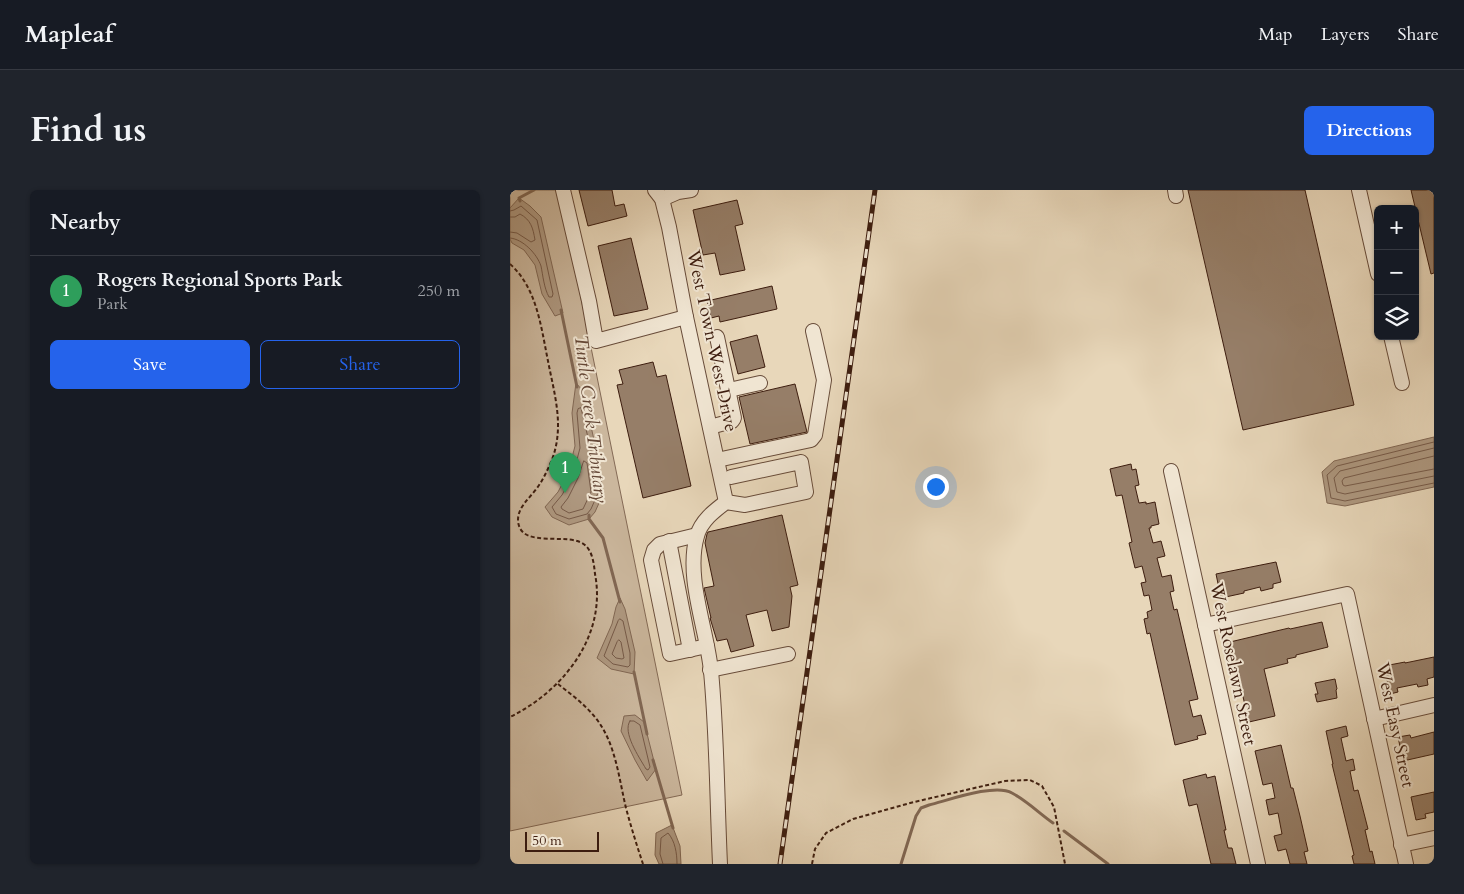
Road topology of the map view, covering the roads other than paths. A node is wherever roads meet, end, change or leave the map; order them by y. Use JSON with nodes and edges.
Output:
{"nodes":[{"id":1,"x":563,"y":190,"type":"edge"},
{"id":2,"x":691,"y":190,"type":"edge"},
{"id":3,"x":1359,"y":190,"type":"edge"},
{"id":4,"x":658,"y":195,"type":"edge"},
{"id":5,"x":1374,"y":256,"type":"edge"},
{"id":6,"x":686,"y":317,"type":"junction"},
{"id":7,"x":813,"y":331,"type":"dead end"},
{"id":8,"x":717,"y":337,"type":"dead end"},
{"id":9,"x":1392,"y":340,"type":"edge"},
{"id":10,"x":760,"y":383,"type":"dead end"},
{"id":11,"x":1402,"y":383,"type":"dead end"},
{"id":12,"x":729,"y":390,"type":"junction"},
{"id":13,"x":710,"y":427,"type":"junction"},
{"id":14,"x":717,"y":460,"type":"junction"},
{"id":15,"x":1171,"y":471,"type":"dead end"},
{"id":16,"x":731,"y":477,"type":"dead end"},
{"id":17,"x":726,"y":502,"type":"junction"},
{"id":18,"x":697,"y":535,"type":"junction"},
{"id":19,"x":669,"y":541,"type":"junction"},
{"id":20,"x":1205,"y":625,"type":"junction"},
{"id":21,"x":707,"y":646,"type":"junction"},
{"id":22,"x":690,"y":650,"type":"junction"},
{"id":23,"x":788,"y":654,"type":"dead end"},
{"id":24,"x":710,"y":670,"type":"junction"},
{"id":25,"x":1434,"y":705,"type":"edge"},
{"id":26,"x":1374,"y":719,"type":"junction"},
{"id":27,"x":1434,"y":838,"type":"edge"},
{"id":28,"x":1401,"y":845,"type":"junction"},
{"id":29,"x":720,"y":864,"type":"edge"},
{"id":30,"x":1258,"y":864,"type":"edge"},
{"id":31,"x":1406,"y":864,"type":"edge"}],
"edges":[{"from":1,"to":6,"type":"street"},
{"from":2,"to":4,"type":"street"},
{"from":3,"to":5,"type":"street"},
{"from":4,"to":6,"type":"street","name":"West Town West Drive"},
{"from":6,"to":13,"type":"street","name":"West Town West Drive"},
{"from":7,"to":14,"type":"street"},
{"from":8,"to":12,"type":"street"},
{"from":9,"to":11,"type":"street"},
{"from":10,"to":12,"type":"street"},
{"from":12,"to":13,"type":"street"},
{"from":13,"to":14,"type":"street","name":"West Town West Drive"},
{"from":14,"to":17,"type":"street","name":"West Town West Drive"},
{"from":15,"to":20,"type":"street","name":"West Roselawn Street"},
{"from":16,"to":17,"type":"street"},
{"from":17,"to":18,"type":"street"},
{"from":18,"to":19,"type":"street"},
{"from":18,"to":21,"type":"street"},
{"from":19,"to":22,"type":"street"},
{"from":19,"to":22,"type":"street"},
{"from":20,"to":26,"type":"street","name":"West Easy Street"},
{"from":20,"to":30,"type":"street","name":"West Roselawn Street"},
{"from":21,"to":22,"type":"street"},
{"from":21,"to":24,"type":"street"},
{"from":23,"to":24,"type":"street"},
{"from":24,"to":29,"type":"street"},
{"from":25,"to":26,"type":"street"},
{"from":26,"to":28,"type":"street","name":"West Easy Street"},
{"from":27,"to":28,"type":"street"},
{"from":28,"to":31,"type":"street","name":"West Easy Street"}]}
